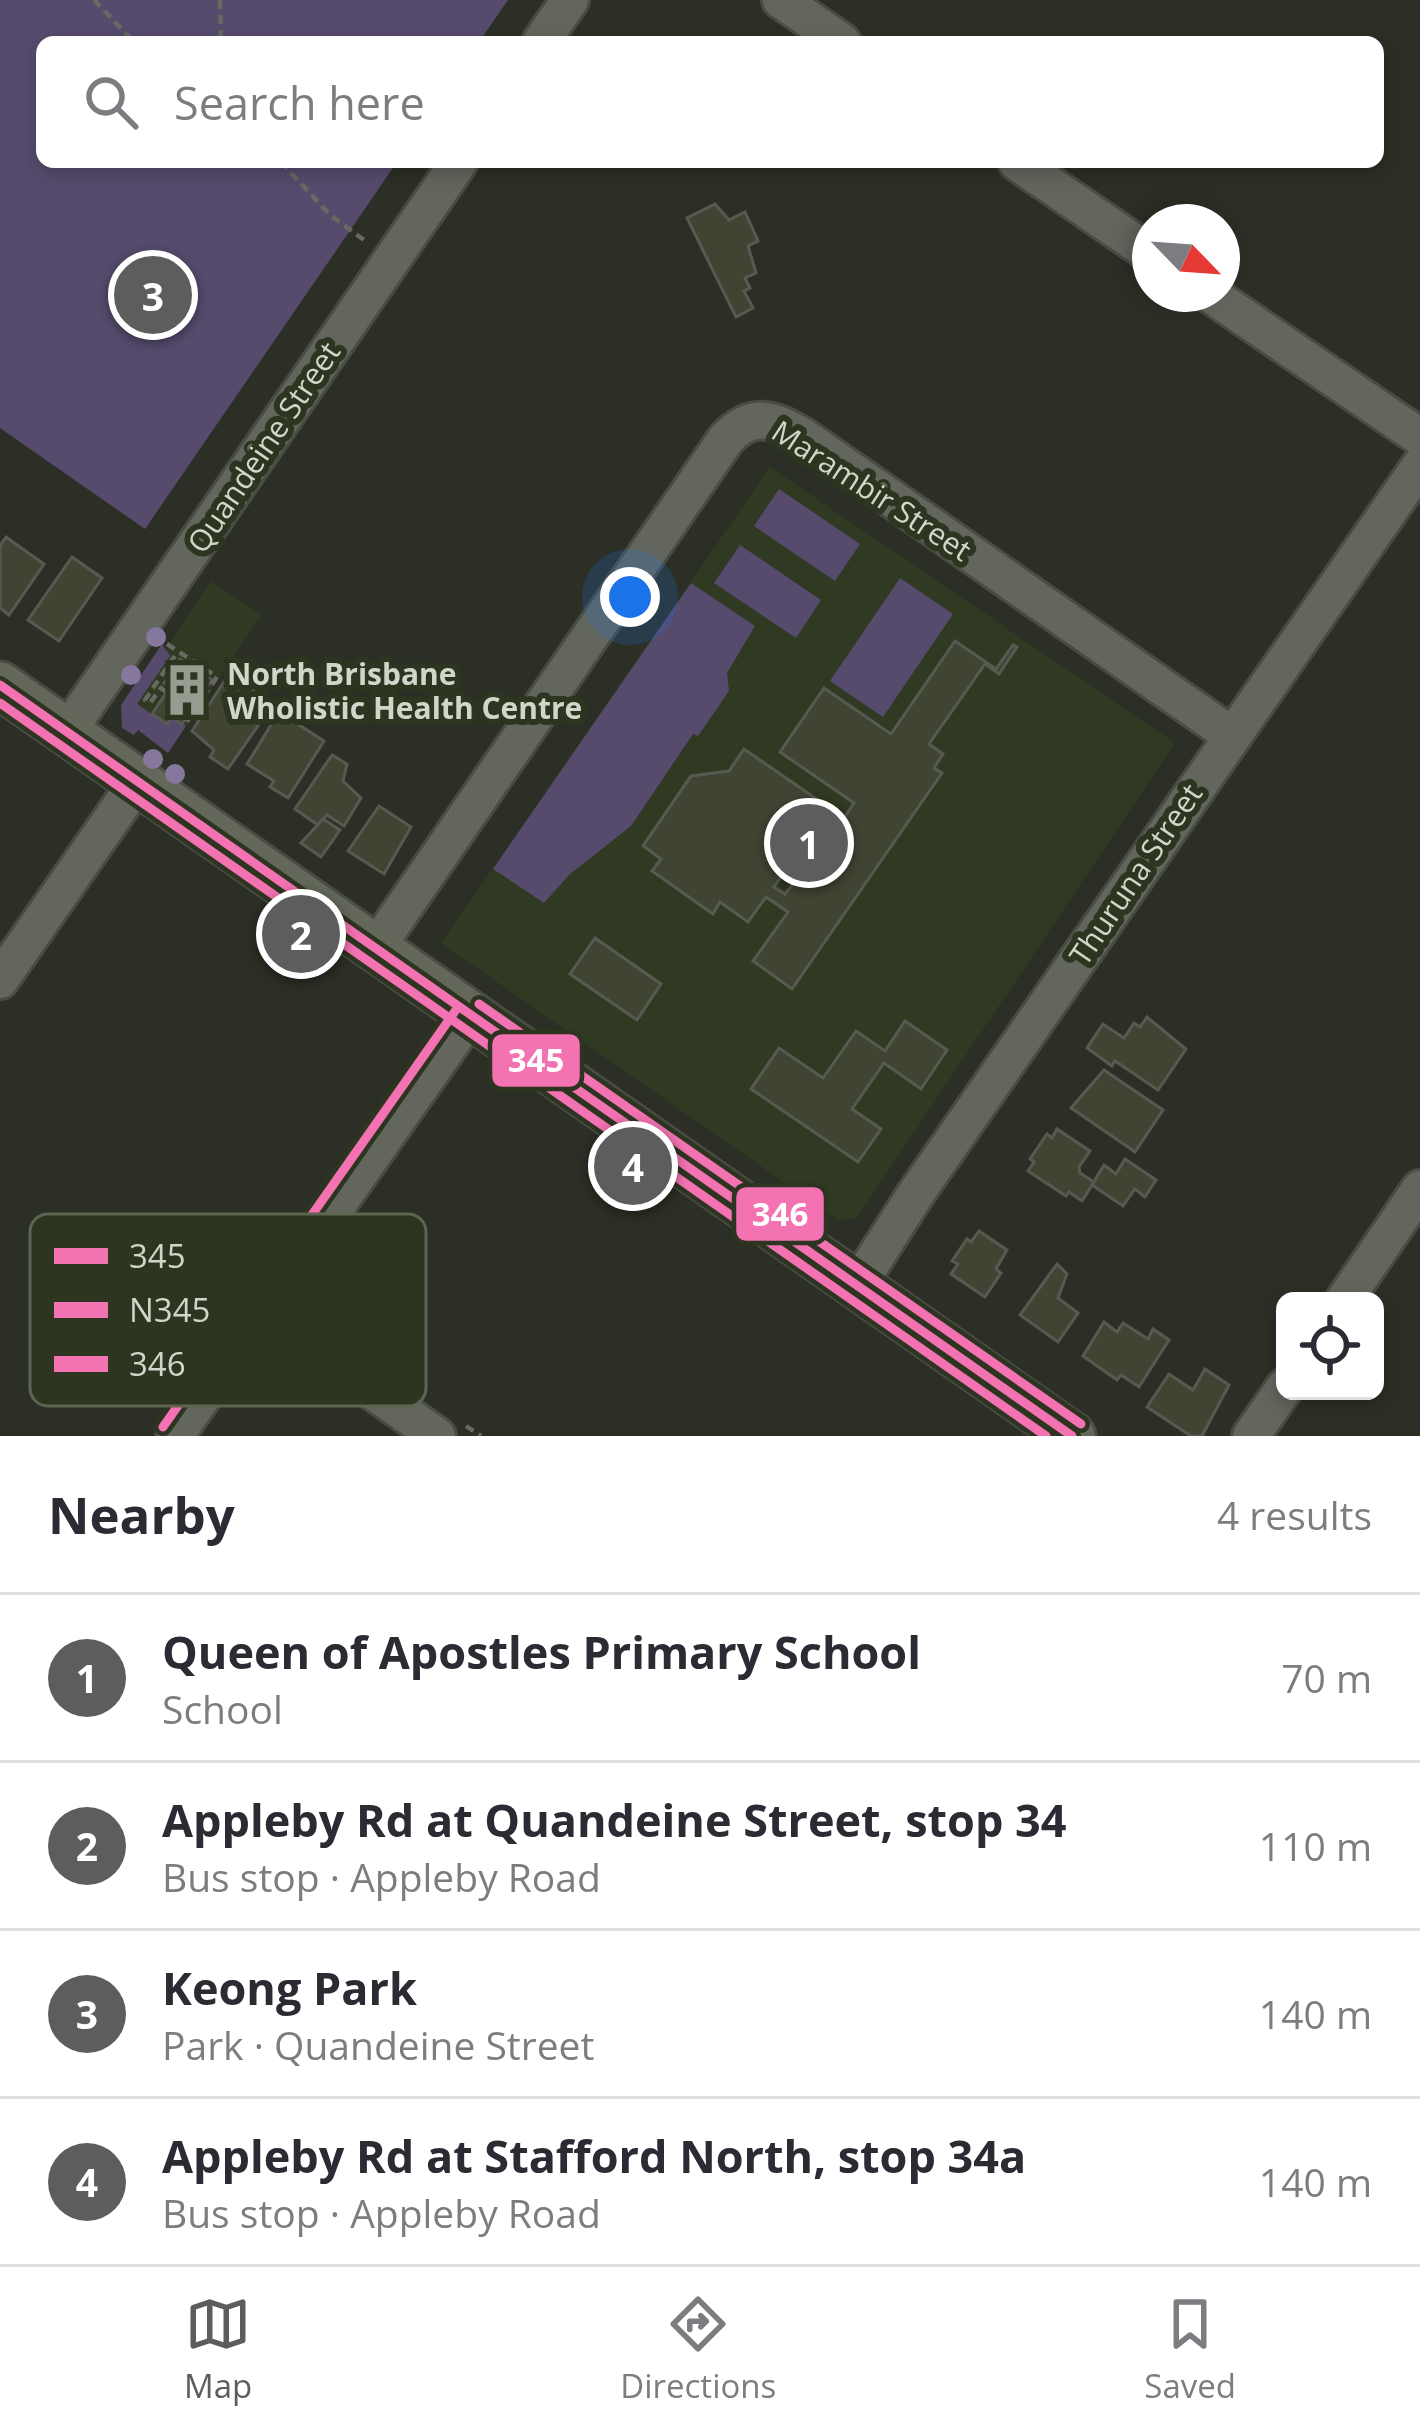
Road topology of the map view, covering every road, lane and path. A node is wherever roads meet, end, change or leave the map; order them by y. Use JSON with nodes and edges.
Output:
{"nodes":[{"id":1,"x":94,"y":0,"type":"edge"},
{"id":2,"x":220,"y":0,"type":"edge"},
{"id":3,"x":570,"y":0,"type":"edge"},
{"id":4,"x":781,"y":0,"type":"edge"},
{"id":5,"x":128,"y":36,"type":"edge"},
{"id":6,"x":221,"y":36,"type":"edge"},
{"id":7,"x":546,"y":36,"type":"edge"},
{"id":8,"x":833,"y":36,"type":"edge"},
{"id":9,"x":287,"y":168,"type":"edge"},
{"id":10,"x":455,"y":168,"type":"edge"},
{"id":11,"x":1026,"y":168,"type":"edge"},
{"id":12,"x":1132,"y":241,"type":"edge"},
{"id":13,"x":393,"y":259,"type":"junction"},
{"id":14,"x":1236,"y":312,"type":"edge"},
{"id":15,"x":1420,"y":437,"type":"edge"},
{"id":16,"x":1420,"y":466,"type":"edge"},
{"id":17,"x":162,"y":640,"type":"dead end"},
{"id":18,"x":178,"y":651,"type":"junction"},
{"id":19,"x":0,"y":685,"type":"edge"},
{"id":20,"x":166,"y":692,"type":"dead end"},
{"id":21,"x":186,"y":723,"type":"dead end"},
{"id":22,"x":68,"y":732,"type":"junction"},
{"id":23,"x":1231,"y":735,"type":"junction"},
{"id":24,"x":138,"y":782,"type":"junction"},
{"id":25,"x":375,"y":949,"type":"junction"},
{"id":26,"x":0,"y":980,"type":"edge"},
{"id":27,"x":470,"y":1016,"type":"junction"},
{"id":28,"x":1420,"y":1190,"type":"edge"},
{"id":29,"x":331,"y":1214,"type":"edge"},
{"id":30,"x":856,"y":1286,"type":"junction"},
{"id":31,"x":1350,"y":1292,"type":"edge"},
{"id":32,"x":1276,"y":1400,"type":"edge"},
{"id":33,"x":196,"y":1406,"type":"edge"},
{"id":34,"x":394,"y":1406,"type":"edge"},
{"id":35,"x":175,"y":1436,"type":"edge"},
{"id":36,"x":437,"y":1436,"type":"edge"},
{"id":37,"x":1072,"y":1436,"type":"edge"},
{"id":38,"x":1251,"y":1436,"type":"edge"}],
"edges":[{"from":1,"to":5,"type":"path"},
{"from":2,"to":6,"type":"path"},
{"from":3,"to":7,"type":"street"},
{"from":4,"to":8,"type":"street"},
{"from":9,"to":13,"type":"path"},
{"from":10,"to":13,"type":"street","name":"Quandeine Street"},
{"from":11,"to":12,"type":"street"},
{"from":13,"to":22,"type":"street","name":"Quandeine Street"},
{"from":14,"to":15,"type":"street"},
{"from":16,"to":23,"type":"street","name":"Thuruna Street"},
{"from":17,"to":18,"type":"path"},
{"from":18,"to":20,"type":"path"},
{"from":18,"to":21,"type":"path"},
{"from":19,"to":22,"type":"main road"},
{"from":22,"to":24,"type":"main road"},
{"from":23,"to":25,"type":"street","name":"Marambir Street"},
{"from":23,"to":30,"type":"street","name":"Thuruna Street"},
{"from":24,"to":25,"type":"main road"},
{"from":24,"to":26,"type":"street"},
{"from":25,"to":27,"type":"main road"},
{"from":27,"to":29,"type":"street"},
{"from":27,"to":30,"type":"main road"},
{"from":28,"to":31,"type":"street"},
{"from":30,"to":37,"type":"main road"},
{"from":32,"to":38,"type":"street"},
{"from":33,"to":35,"type":"street"},
{"from":34,"to":36,"type":"street"}]}
